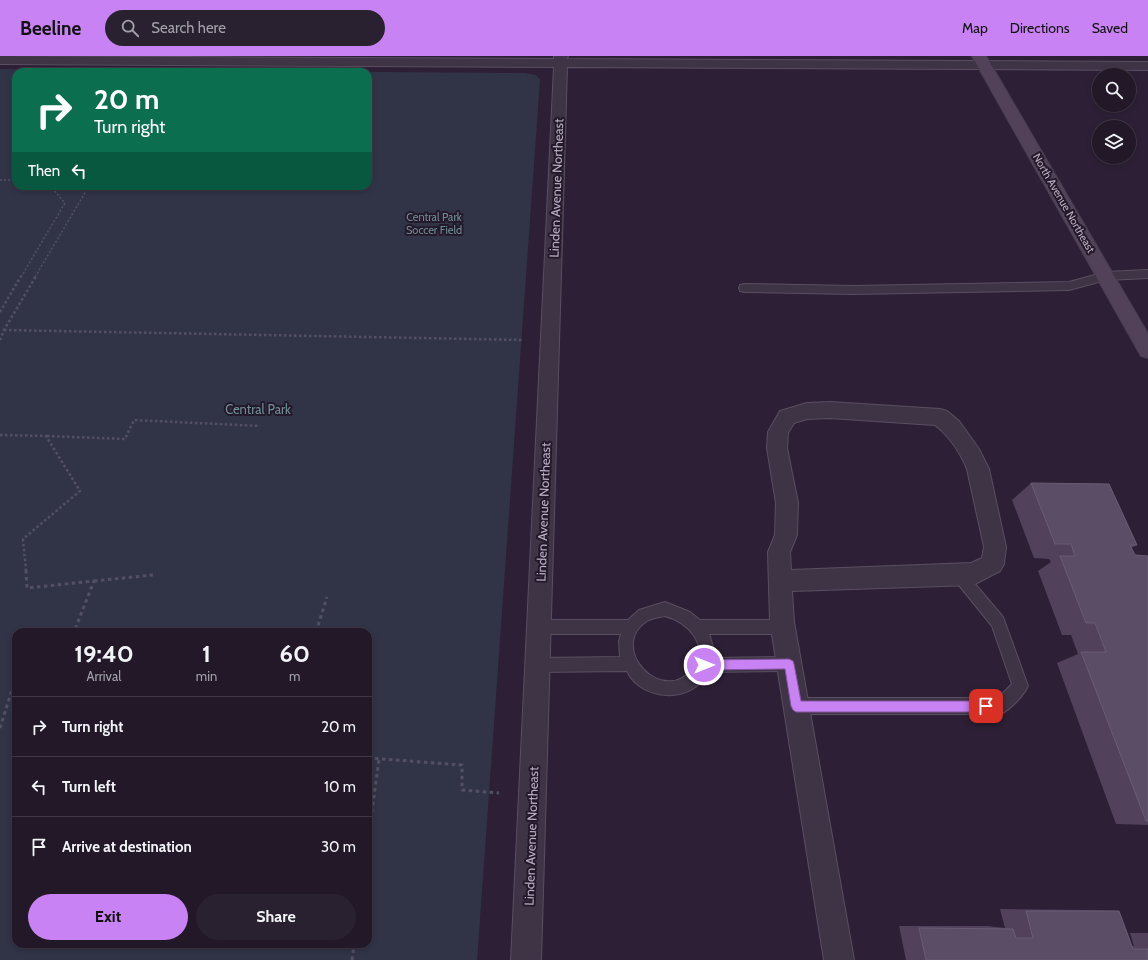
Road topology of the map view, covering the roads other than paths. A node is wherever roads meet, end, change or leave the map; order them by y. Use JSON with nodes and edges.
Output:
{"nodes":[{"id":1,"x":131,"y":58,"type":"edge"},
{"id":2,"x":0,"y":60,"type":"edge"},
{"id":3,"x":560,"y":60,"type":"edge"},
{"id":4,"x":629,"y":60,"type":"edge"},
{"id":5,"x":981,"y":60,"type":"edge"},
{"id":6,"x":1148,"y":66,"type":"edge"},
{"id":7,"x":1148,"y":274,"type":"edge"},
{"id":8,"x":1106,"y":276,"type":"junction"},
{"id":9,"x":744,"y":288,"type":"dead end"},
{"id":10,"x":1148,"y":351,"type":"edge"},
{"id":11,"x":959,"y":575,"type":"junction"},
{"id":12,"x":780,"y":581,"type":"junction"},
{"id":13,"x":539,"y":627,"type":"junction"},
{"id":14,"x":631,"y":627,"type":"junction"},
{"id":15,"x":698,"y":627,"type":"junction"},
{"id":16,"x":783,"y":627,"type":"junction"},
{"id":17,"x":630,"y":664,"type":"junction"},
{"id":18,"x":789,"y":664,"type":"junction"},
{"id":19,"x":538,"y":665,"type":"junction"},
{"id":20,"x":704,"y":665,"type":"junction"},
{"id":21,"x":796,"y":706,"type":"junction"},
{"id":22,"x":526,"y":960,"type":"edge"},
{"id":23,"x":839,"y":960,"type":"edge"}],
"edges":[{"from":1,"to":2,"type":"street"},
{"from":1,"to":3,"type":"street"},
{"from":3,"to":4,"type":"street"},
{"from":3,"to":13,"type":"street","name":"Linden Avenue Northeast"},
{"from":4,"to":5,"type":"street"},
{"from":5,"to":6,"type":"street"},
{"from":5,"to":8,"type":"main road","name":"North Avenue Northeast"},
{"from":7,"to":8,"type":"lane"},
{"from":8,"to":9,"type":"lane"},
{"from":8,"to":10,"type":"main road","name":"North Avenue Northeast"},
{"from":11,"to":12,"type":"street"},
{"from":11,"to":12,"type":"street"},
{"from":11,"to":21,"type":"lane"},
{"from":12,"to":16,"type":"street"},
{"from":13,"to":14,"type":"lane"},
{"from":13,"to":19,"type":"street","name":"Linden Avenue Northeast"},
{"from":14,"to":15,"type":"lane"},
{"from":14,"to":17,"type":"lane"},
{"from":15,"to":16,"type":"lane"},
{"from":15,"to":20,"type":"lane"},
{"from":16,"to":18,"type":"street"},
{"from":17,"to":19,"type":"lane"},
{"from":17,"to":20,"type":"lane"},
{"from":18,"to":20,"type":"lane"},
{"from":18,"to":21,"type":"street"},
{"from":19,"to":22,"type":"street","name":"Linden Avenue Northeast"},
{"from":21,"to":23,"type":"street"}]}
